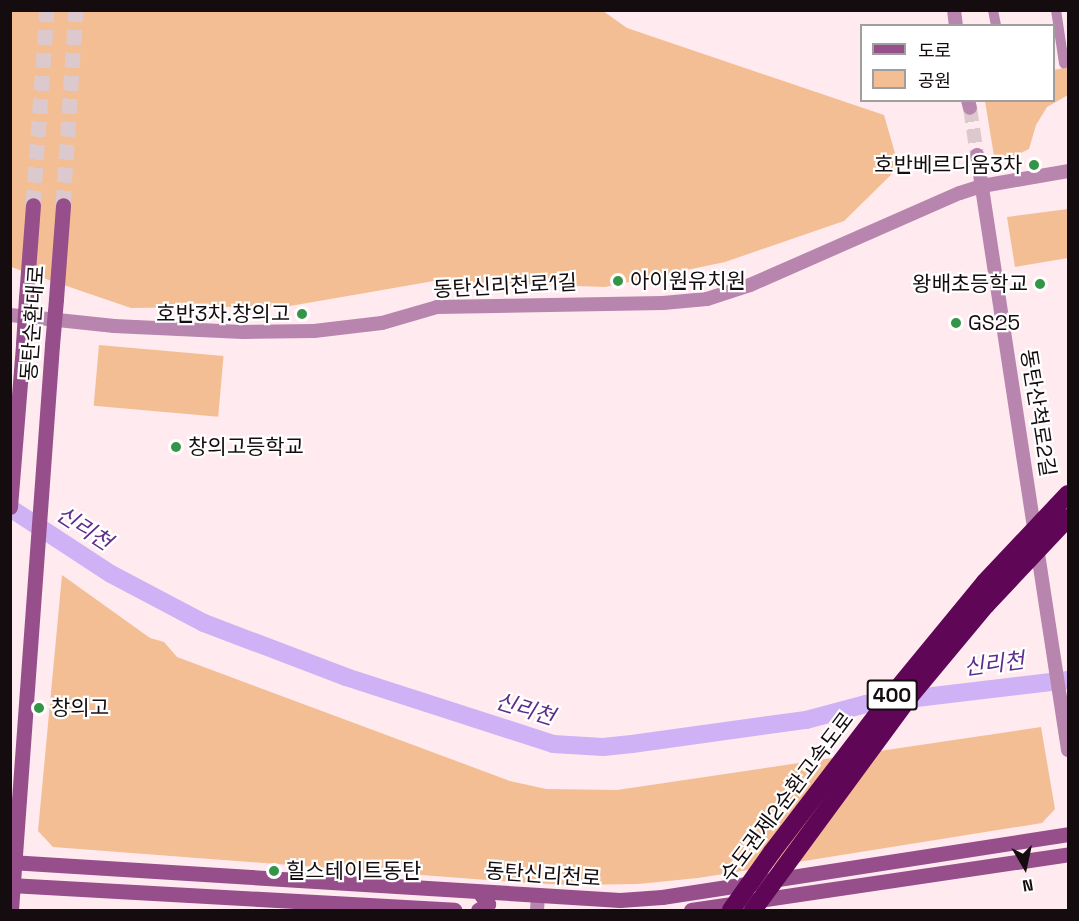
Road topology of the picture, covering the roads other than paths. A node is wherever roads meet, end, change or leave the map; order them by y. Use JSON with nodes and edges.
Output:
{"nodes":[{"id":1,"x":1056,"y":10,"type":"edge"},
{"id":2,"x":1062,"y":63,"type":"edge"},
{"id":3,"x":977,"y":154,"type":"tunnel mouth"},
{"id":4,"x":1068,"y":171,"type":"edge"},
{"id":5,"x":982,"y":186,"type":"junction"},
{"id":6,"x":33,"y":205,"type":"tunnel mouth"},
{"id":7,"x":63,"y":205,"type":"tunnel mouth"},
{"id":8,"x":10,"y":315,"type":"edge"},
{"id":9,"x":1068,"y":494,"type":"edge"},
{"id":10,"x":10,"y":507,"type":"edge"},
{"id":11,"x":1068,"y":518,"type":"edge"},
{"id":12,"x":1068,"y":750,"type":"edge"},
{"id":13,"x":15,"y":805,"type":"edge"},
{"id":14,"x":1068,"y":834,"type":"edge"},
{"id":15,"x":1028,"y":840,"type":"junction"},
{"id":16,"x":1068,"y":854,"type":"edge"},
{"id":17,"x":1033,"y":859,"type":"junction"},
{"id":18,"x":12,"y":862,"type":"edge"},
{"id":19,"x":89,"y":867,"type":"junction"},
{"id":20,"x":11,"y":886,"type":"edge"},
{"id":21,"x":87,"y":890,"type":"junction"},
{"id":22,"x":479,"y":892,"type":"junction"},
{"id":23,"x":537,"y":903,"type":"edge"},
{"id":24,"x":597,"y":905,"type":"edge"},
{"id":25,"x":10,"y":910,"type":"edge"},
{"id":26,"x":454,"y":910,"type":"edge"},
{"id":27,"x":478,"y":910,"type":"edge"},
{"id":28,"x":691,"y":910,"type":"edge"},
{"id":29,"x":731,"y":910,"type":"edge"},
{"id":30,"x":753,"y":910,"type":"edge"}],
"edges":[{"from":1,"to":2,"type":"street"},
{"from":3,"to":5,"type":"street","name":"동탄산척로2길"},
{"from":4,"to":5,"type":"street","name":"동탄신리천로1길"},
{"from":5,"to":8,"type":"street","name":"동탄신리천로1길"},
{"from":5,"to":12,"type":"street","name":"동탄산척로2길"},
{"from":6,"to":10,"type":"main road","name":"동탄순환대로","bridge":true},
{"from":7,"to":13,"type":"main road","name":"동탄순환대로","bridge":true},
{"from":9,"to":29,"type":"highway","name":"수도권제2순환고속도로","number":"400","bridge":true},
{"from":11,"to":30,"type":"highway","name":"수도권제2순환고속도로","number":"400","bridge":true},
{"from":13,"to":18,"type":"main road","name":"동탄순환대로"},
{"from":14,"to":15,"type":"main road","name":"동탄신리천로"},
{"from":15,"to":17,"type":"main road"},
{"from":15,"to":24,"type":"main road","name":"동탄신리천로"},
{"from":16,"to":17,"type":"main road"},
{"from":17,"to":28,"type":"main road"},
{"from":18,"to":19,"type":"main road","name":"동탄신리천로"},
{"from":18,"to":20,"type":"main road","name":"동탄순환대로"},
{"from":19,"to":21,"type":"main road"},
{"from":19,"to":22,"type":"main road","name":"동탄신리천로"},
{"from":20,"to":21,"type":"main road"},
{"from":20,"to":25,"type":"main road","name":"동탄순환대로"},
{"from":21,"to":26,"type":"main road"},
{"from":22,"to":23,"type":"main road","name":"동탄신리천로"},
{"from":22,"to":27,"type":"main road"},
{"from":23,"to":24,"type":"main road","name":"동탄신리천로"}]}
